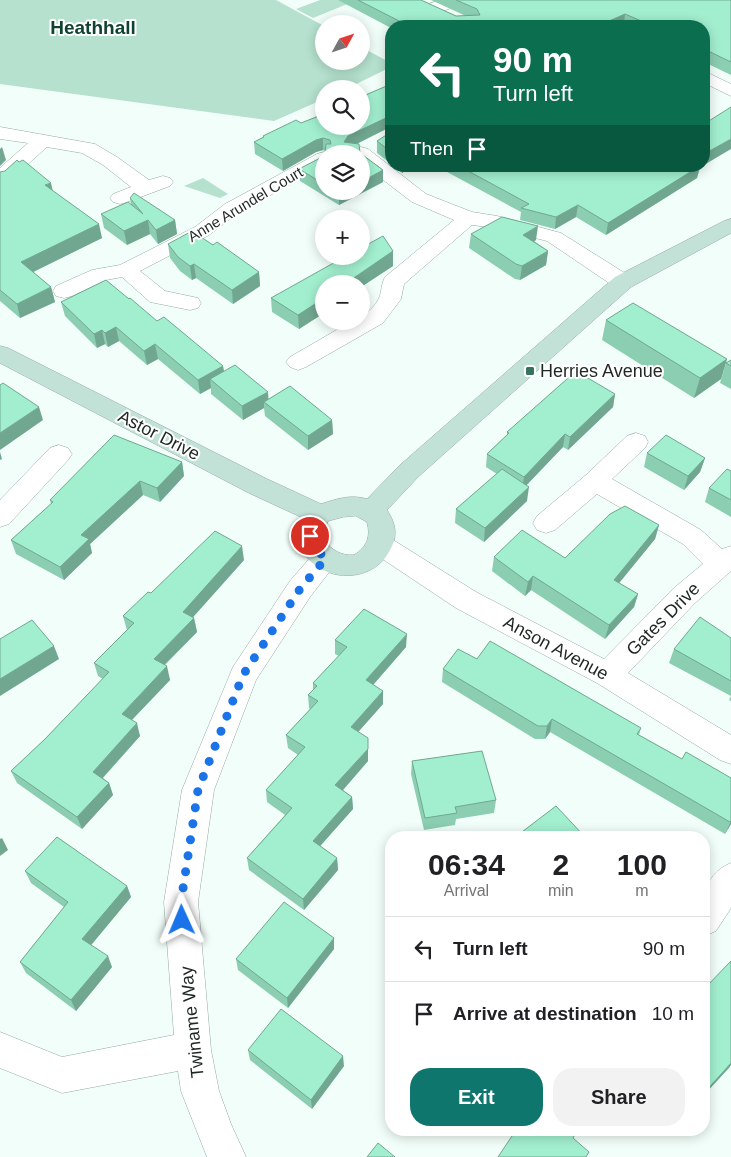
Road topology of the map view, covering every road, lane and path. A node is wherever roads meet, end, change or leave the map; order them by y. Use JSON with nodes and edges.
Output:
{"nodes":[{"id":1,"x":454,"y":0,"type":"edge"},
{"id":2,"x":454,"y":19,"type":"edge"},
{"id":3,"x":710,"y":79,"type":"edge"},
{"id":4,"x":731,"y":91,"type":"edge"},
{"id":5,"x":0,"y":133,"type":"edge"},
{"id":6,"x":43,"y":140,"type":"junction"},
{"id":7,"x":380,"y":141,"type":"edge"},
{"id":8,"x":370,"y":147,"type":"edge"},
{"id":9,"x":370,"y":160,"type":"edge"},
{"id":10,"x":315,"y":163,"type":"edge"},
{"id":11,"x":385,"y":172,"type":"edge"},
{"id":12,"x":385,"y":172,"type":"edge"},
{"id":13,"x":0,"y":179,"type":"edge"},
{"id":14,"x":120,"y":198,"type":"dead end"},
{"id":15,"x":468,"y":218,"type":"junction"},
{"id":16,"x":731,"y":225,"type":"edge"},
{"id":17,"x":126,"y":270,"type":"junction"},
{"id":18,"x":623,"y":282,"type":"junction"},
{"id":19,"x":64,"y":291,"type":"dead end"},
{"id":20,"x":190,"y":304,"type":"dead end"},
{"id":21,"x":0,"y":353,"type":"edge"},
{"id":22,"x":298,"y":362,"type":"dead end"},
{"id":23,"x":636,"y":442,"type":"dead end"},
{"id":24,"x":59,"y":454,"type":"dead end"},
{"id":25,"x":596,"y":481,"type":"junction"},
{"id":26,"x":372,"y":510,"type":"junction"},
{"id":27,"x":319,"y":514,"type":"junction"},
{"id":28,"x":0,"y":517,"type":"edge"},
{"id":29,"x":546,"y":523,"type":"dead end"},
{"id":30,"x":381,"y":545,"type":"junction"},
{"id":31,"x":326,"y":558,"type":"junction"},
{"id":32,"x":726,"y":560,"type":"edge"},
{"id":33,"x":607,"y":675,"type":"junction"},
{"id":34,"x":731,"y":751,"type":"edge"},
{"id":35,"x":731,"y":878,"type":"edge"},
{"id":36,"x":710,"y":911,"type":"edge"},
{"id":37,"x":0,"y":1050,"type":"edge"},
{"id":38,"x":192,"y":1050,"type":"junction"},
{"id":39,"x":227,"y":1157,"type":"edge"}],
"edges":[{"from":1,"to":2,"type":"street"},
{"from":3,"to":4,"type":"street"},
{"from":5,"to":6,"type":"street"},
{"from":6,"to":13,"type":"street"},
{"from":6,"to":14,"type":"street"},
{"from":7,"to":8,"type":"street"},
{"from":9,"to":11,"type":"street"},
{"from":10,"to":17,"type":"street","name":"Anne Arundel Court"},
{"from":12,"to":15,"type":"street"},
{"from":15,"to":18,"type":"street"},
{"from":15,"to":22,"type":"street"},
{"from":16,"to":18,"type":"street"},
{"from":17,"to":19,"type":"street","name":"Anne Arundel Court"},
{"from":17,"to":20,"type":"street"},
{"from":18,"to":26,"type":"street"},
{"from":21,"to":27,"type":"street","name":"Astor Drive"},
{"from":23,"to":25,"type":"street"},
{"from":24,"to":28,"type":"street"},
{"from":25,"to":29,"type":"street"},
{"from":25,"to":32,"type":"street","name":"Gates Drive"},
{"from":26,"to":27,"type":"street"},
{"from":26,"to":30,"type":"street"},
{"from":27,"to":31,"type":"street"},
{"from":30,"to":31,"type":"street"},
{"from":30,"to":33,"type":"street","name":"Anson Avenue"},
{"from":31,"to":38,"type":"street","name":"Twiname Way"},
{"from":32,"to":33,"type":"street","name":"Gates Drive"},
{"from":33,"to":34,"type":"street","name":"Anson Avenue"},
{"from":35,"to":36,"type":"street"},
{"from":37,"to":38,"type":"street"},
{"from":38,"to":39,"type":"street","name":"Twiname Way"}]}
